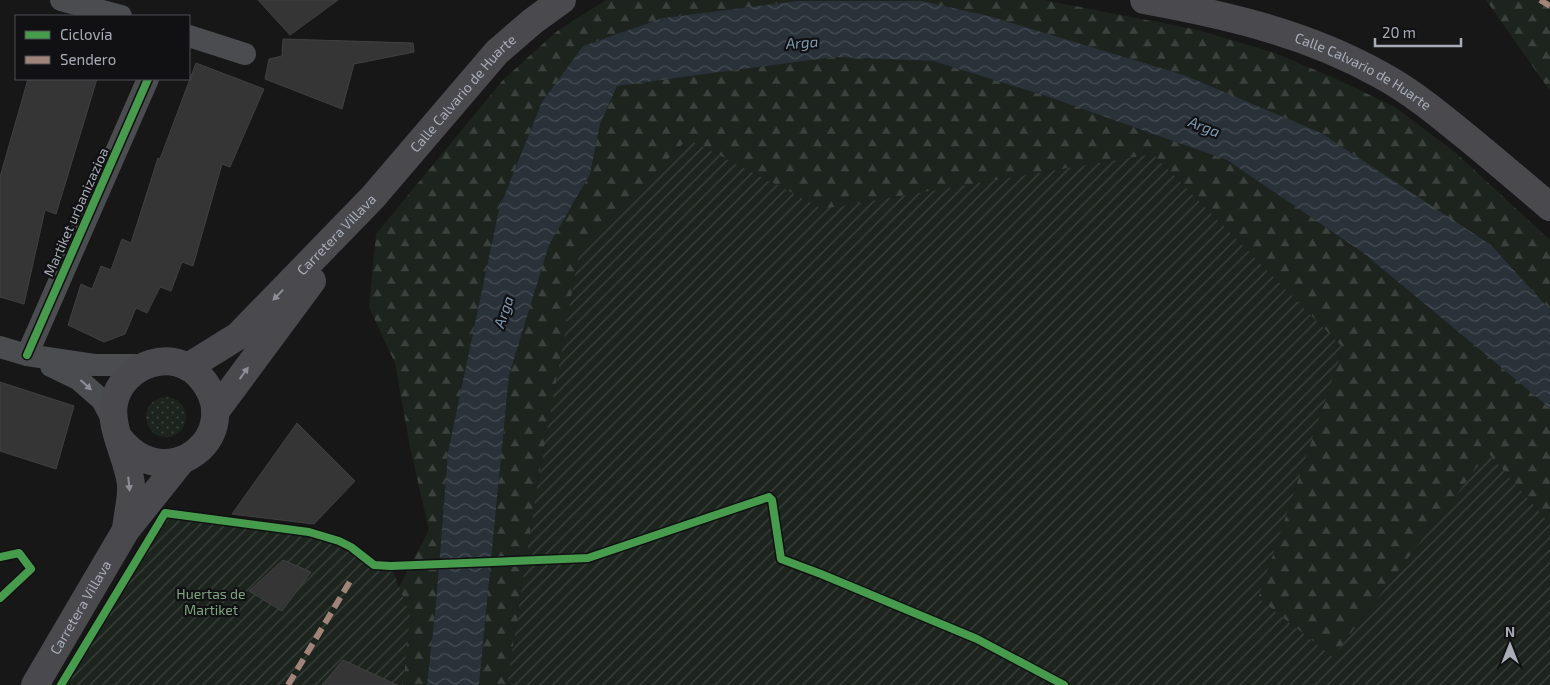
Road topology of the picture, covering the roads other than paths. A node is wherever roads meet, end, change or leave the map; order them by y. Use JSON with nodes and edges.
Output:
{"nodes":[{"id":1,"x":60,"y":0,"type":"edge"},
{"id":2,"x":562,"y":0,"type":"edge"},
{"id":3,"x":1144,"y":0,"type":"edge"},
{"id":4,"x":117,"y":15,"type":"edge"},
{"id":5,"x":190,"y":36,"type":"edge"},
{"id":6,"x":245,"y":54,"type":"dead end"},
{"id":7,"x":148,"y":80,"type":"edge"},
{"id":8,"x":373,"y":197,"type":"junction"},
{"id":9,"x":1550,"y":207,"type":"edge"},
{"id":10,"x":0,"y":347,"type":"edge"},
{"id":11,"x":28,"y":355,"type":"junction"},
{"id":12,"x":144,"y":365,"type":"junction"},
{"id":13,"x":188,"y":367,"type":"junction"},
{"id":14,"x":215,"y":412,"type":"junction"},
{"id":15,"x":116,"y":430,"type":"junction"},
{"id":16,"x":182,"y":460,"type":"junction"},
{"id":17,"x":126,"y":530,"type":"junction"},
{"id":18,"x":35,"y":685,"type":"edge"}],
"edges":[{"from":1,"to":4,"type":"street"},
{"from":2,"to":8,"type":"main road","name":"Calle Calvario de Huarte"},
{"from":3,"to":9,"type":"main road","name":"Calle Calvario de Huarte"},
{"from":5,"to":6,"type":"street"},
{"from":7,"to":11,"type":"street","name":"Martiket urbanizazioa"},
{"from":8,"to":13,"type":"main road","name":"Carretera Villava","one_way":true},
{"from":14,"to":8,"type":"main road","name":"Carretera Villava","one_way":true},
{"from":10,"to":11,"type":"street"},
{"from":11,"to":12,"type":"street"},
{"from":11,"to":15,"type":"street","one_way":true},
{"from":12,"to":13,"type":"main road","name":"Carretera Villava"},
{"from":12,"to":15,"type":"main road","name":"Carretera Villava"},
{"from":13,"to":14,"type":"main road","name":"Carretera Villava"},
{"from":14,"to":16,"type":"main road","name":"Carretera Villava"},
{"from":15,"to":16,"type":"main road","name":"Carretera Villava"},
{"from":15,"to":17,"type":"main road","name":"Carretera Villava","one_way":true},
{"from":16,"to":17,"type":"main road","name":"Carretera Villava"},
{"from":17,"to":18,"type":"main road","name":"Carretera Villava"}]}
